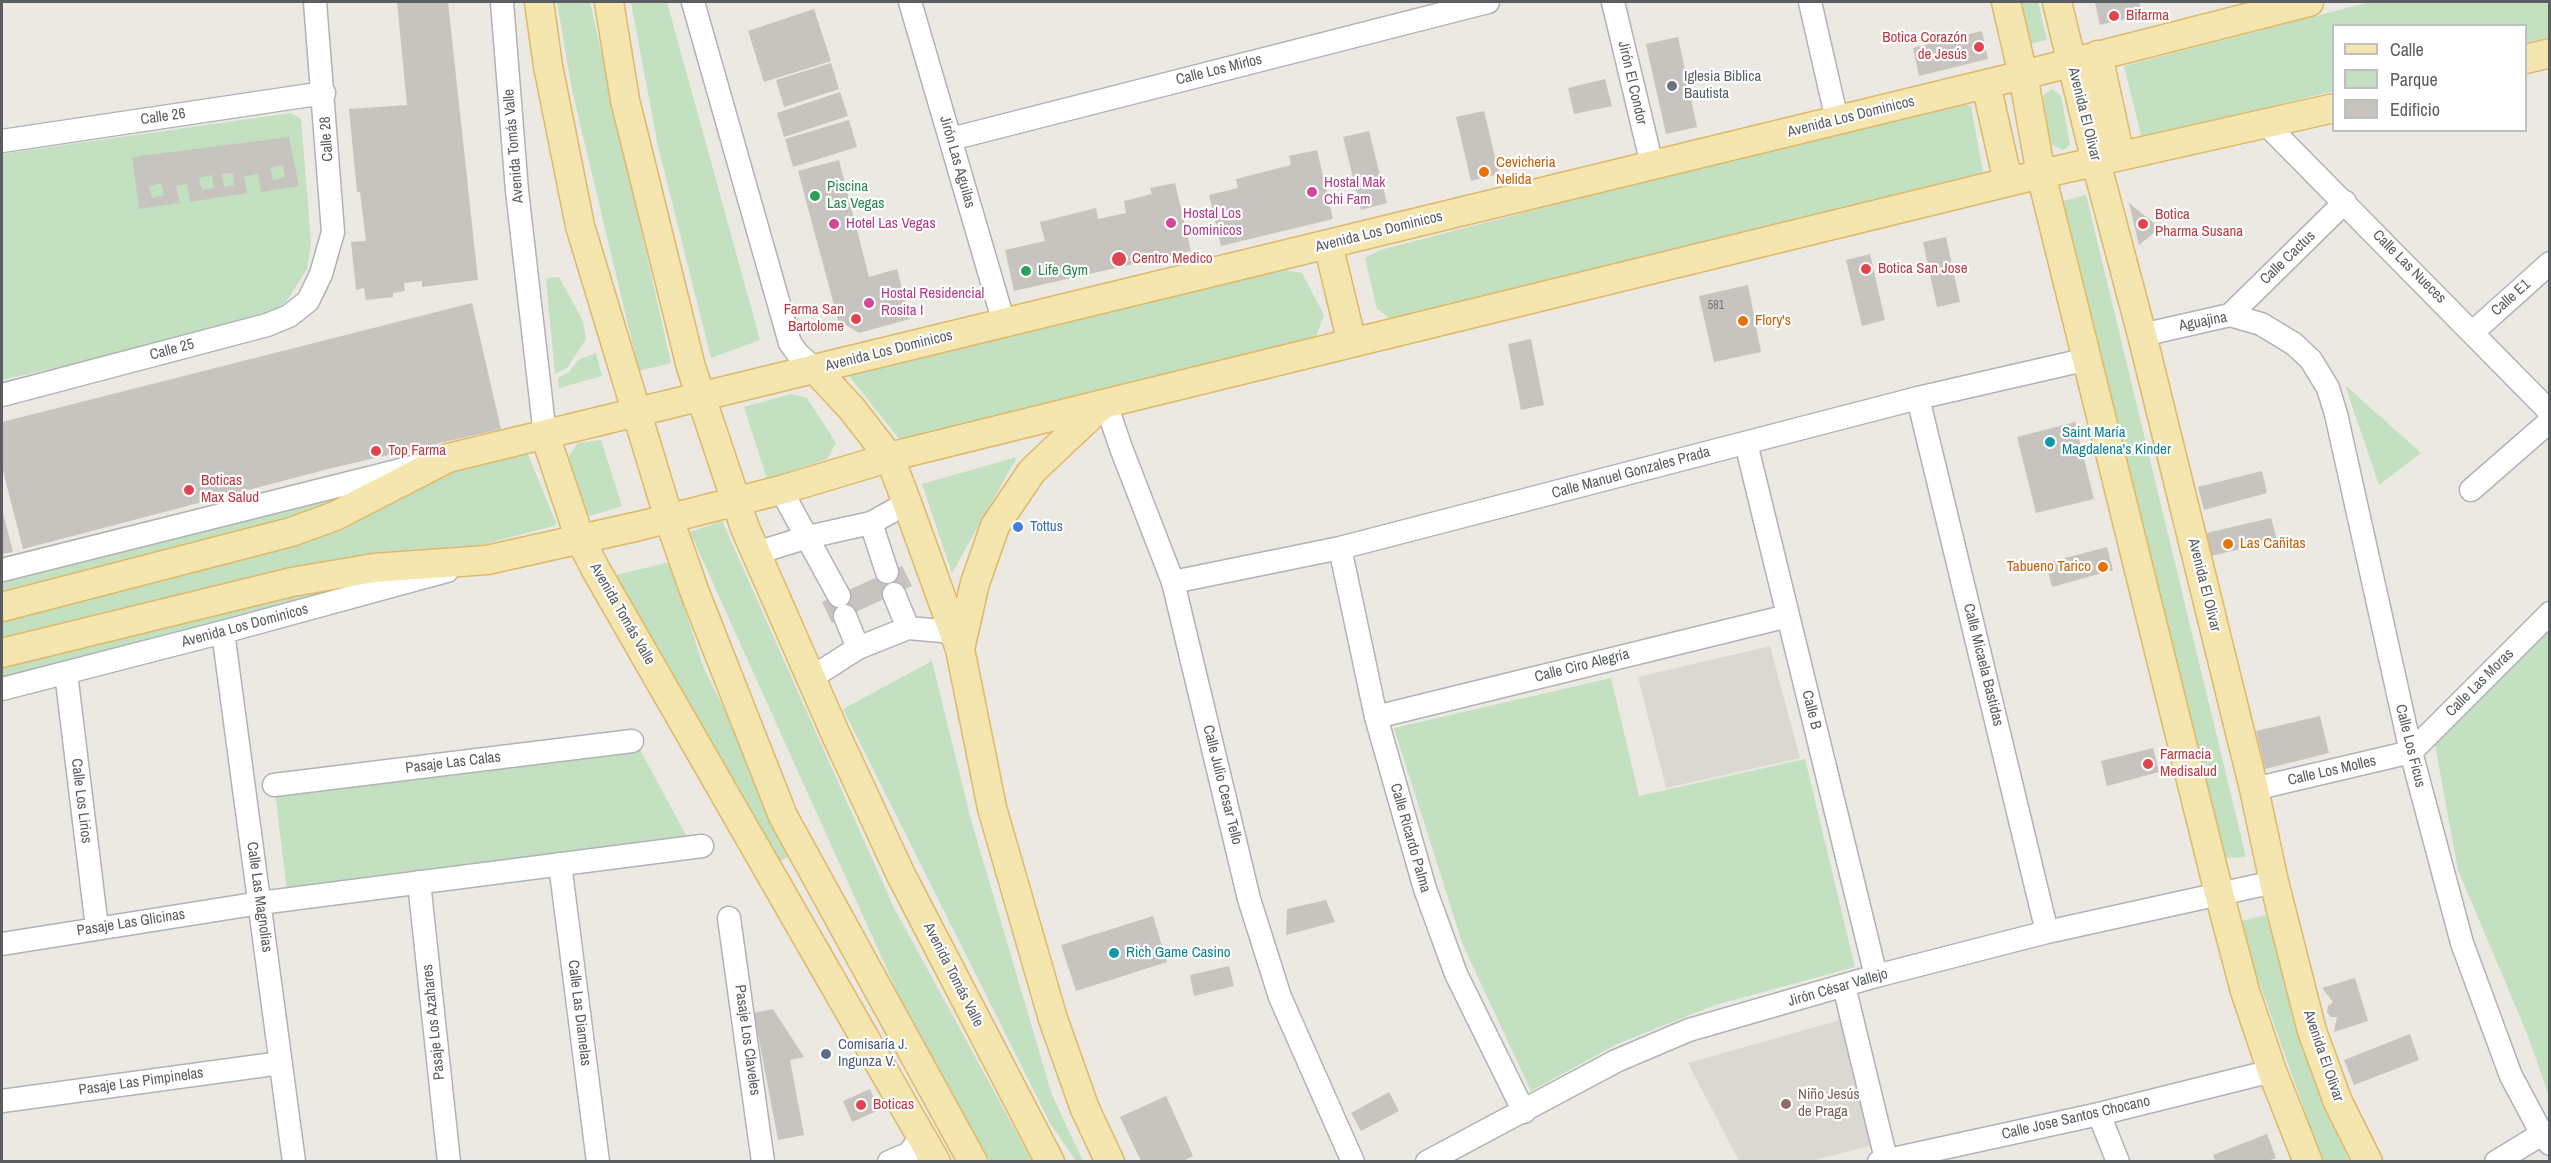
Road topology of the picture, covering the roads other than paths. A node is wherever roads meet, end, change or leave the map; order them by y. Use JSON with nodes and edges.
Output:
{"nodes":[{"id":1,"x":315,"y":2,"type":"edge"},
{"id":2,"x":502,"y":2,"type":"edge"},
{"id":3,"x":539,"y":2,"type":"edge"},
{"id":4,"x":609,"y":2,"type":"edge"},
{"id":5,"x":693,"y":2,"type":"edge"},
{"id":6,"x":910,"y":2,"type":"edge"},
{"id":7,"x":1488,"y":2,"type":"edge"},
{"id":8,"x":1613,"y":2,"type":"edge"},
{"id":9,"x":1810,"y":2,"type":"edge"},
{"id":10,"x":2006,"y":2,"type":"edge"},
{"id":11,"x":2057,"y":2,"type":"edge"},
{"id":12,"x":2309,"y":2,"type":"edge"},
{"id":13,"x":2085,"y":58,"type":"junction"},
{"id":14,"x":2023,"y":75,"type":"junction"},
{"id":15,"x":1986,"y":84,"type":"junction"},
{"id":16,"x":324,"y":93,"type":"junction"},
{"id":17,"x":2332,"y":108,"type":"edge"},
{"id":18,"x":1837,"y":120,"type":"junction"},
{"id":19,"x":2267,"y":124,"type":"junction"},
{"id":20,"x":951,"y":139,"type":"junction"},
{"id":21,"x":2,"y":141,"type":"edge"},
{"id":22,"x":2108,"y":159,"type":"junction"},
{"id":23,"x":1652,"y":165,"type":"junction"},
{"id":24,"x":2041,"y":174,"type":"junction"},
{"id":25,"x":2008,"y":182,"type":"junction"},
{"id":26,"x":2345,"y":202,"type":"junction"},
{"id":27,"x":1328,"y":244,"type":"junction"},
{"id":28,"x":2550,"y":263,"type":"edge"},
{"id":29,"x":321,"y":274,"type":"joint"},
{"id":30,"x":2230,"y":315,"type":"junction"},
{"id":31,"x":1004,"y":323,"type":"junction"},
{"id":32,"x":2473,"y":332,"type":"junction"},
{"id":33,"x":2142,"y":334,"type":"junction"},
{"id":34,"x":1352,"y":343,"type":"junction"},
{"id":35,"x":2294,"y":344,"type":"joint"},
{"id":36,"x":2088,"y":359,"type":"junction"},
{"id":37,"x":815,"y":369,"type":"junction"},
{"id":38,"x":2,"y":395,"type":"edge"},
{"id":39,"x":699,"y":397,"type":"junction"},
{"id":40,"x":1918,"y":398,"type":"junction"},
{"id":41,"x":1105,"y":404,"type":"junction"},
{"id":42,"x":2550,"y":412,"type":"edge"},
{"id":43,"x":637,"y":413,"type":"junction"},
{"id":44,"x":2550,"y":421,"type":"edge"},
{"id":45,"x":545,"y":435,"type":"junction"},
{"id":46,"x":1746,"y":443,"type":"junction"},
{"id":47,"x":448,"y":458,"type":"junction"},
{"id":48,"x":890,"y":458,"type":"junction"},
{"id":49,"x":781,"y":490,"type":"junction"},
{"id":50,"x":2471,"y":490,"type":"dead end"},
{"id":51,"x":736,"y":501,"type":"junction"},
{"id":52,"x":908,"y":503,"type":"junction"},
{"id":53,"x":669,"y":519,"type":"junction"},
{"id":54,"x":871,"y":523,"type":"junction"},
{"id":55,"x":808,"y":537,"type":"junction"},
{"id":56,"x":580,"y":539,"type":"junction"},
{"id":57,"x":1340,"y":548,"type":"junction"},
{"id":58,"x":756,"y":553,"type":"junction"},
{"id":59,"x":487,"y":560,"type":"junction"},
{"id":60,"x":2,"y":570,"type":"edge"},
{"id":61,"x":887,"y":572,"type":"dead end"},
{"id":62,"x":1173,"y":582,"type":"junction"},
{"id":63,"x":894,"y":594,"type":"dead end"},
{"id":64,"x":2,"y":607,"type":"edge"},
{"id":65,"x":2550,"y":613,"type":"edge"},
{"id":66,"x":1788,"y":616,"type":"junction"},
{"id":67,"x":908,"y":628,"type":"junction"},
{"id":68,"x":223,"y":632,"type":"junction"},
{"id":69,"x":957,"y":641,"type":"junction"},
{"id":70,"x":858,"y":648,"type":"junction"},
{"id":71,"x":2,"y":653,"type":"edge"},
{"id":72,"x":66,"y":673,"type":"junction"},
{"id":73,"x":811,"y":678,"type":"junction"},
{"id":74,"x":2,"y":689,"type":"edge"},
{"id":75,"x":1376,"y":717,"type":"junction"},
{"id":76,"x":632,"y":741,"type":"dead end"},
{"id":77,"x":2410,"y":752,"type":"junction"},
{"id":78,"x":274,"y":785,"type":"dead end"},
{"id":79,"x":2254,"y":789,"type":"junction"},
{"id":80,"x":702,"y":846,"type":"dead end"},
{"id":81,"x":560,"y":864,"type":"junction"},
{"id":82,"x":419,"y":882,"type":"junction"},
{"id":83,"x":2274,"y":882,"type":"junction"},
{"id":84,"x":2219,"y":893,"type":"junction"},
{"id":85,"x":260,"y":903,"type":"junction"},
{"id":86,"x":729,"y":918,"type":"dead end"},
{"id":87,"x":98,"y":928,"type":"junction"},
{"id":88,"x":2047,"y":932,"type":"junction"},
{"id":89,"x":2,"y":944,"type":"edge"},
{"id":90,"x":1876,"y":976,"type":"junction"},
{"id":91,"x":1844,"y":986,"type":"junction"},
{"id":92,"x":281,"y":1063,"type":"junction"},
{"id":93,"x":2272,"y":1071,"type":"junction"},
{"id":94,"x":2,"y":1101,"type":"edge"},
{"id":95,"x":1524,"y":1112,"type":"junction"},
{"id":96,"x":2099,"y":1114,"type":"junction"},
{"id":97,"x":2547,"y":1136,"type":"edge"},
{"id":98,"x":929,"y":1149,"type":"edge"},
{"id":99,"x":1882,"y":1160,"type":"edge"},
{"id":100,"x":294,"y":1161,"type":"edge"},
{"id":101,"x":449,"y":1161,"type":"edge"},
{"id":102,"x":598,"y":1161,"type":"edge"},
{"id":103,"x":763,"y":1161,"type":"edge"},
{"id":104,"x":889,"y":1161,"type":"edge"},
{"id":105,"x":973,"y":1161,"type":"edge"},
{"id":106,"x":1050,"y":1161,"type":"edge"},
{"id":107,"x":1110,"y":1161,"type":"edge"},
{"id":108,"x":1353,"y":1161,"type":"edge"},
{"id":109,"x":1427,"y":1161,"type":"edge"},
{"id":110,"x":2118,"y":1161,"type":"edge"},
{"id":111,"x":2308,"y":1161,"type":"edge"},
{"id":112,"x":2368,"y":1161,"type":"edge"},
{"id":113,"x":2496,"y":1161,"type":"edge"}],
"edges":[{"from":1,"to":16,"type":"street","name":"Calle 28"},
{"from":2,"to":45,"type":"street","name":"Avenida Tomás Valle"},
{"from":3,"to":43,"type":"main road"},
{"from":4,"to":39,"type":"main road","name":"Avenida Tomás Valle"},
{"from":5,"to":37,"type":"street"},
{"from":6,"to":20,"type":"street","name":"Jirón Las Aguilas"},
{"from":7,"to":20,"type":"street","name":"Calle Los Mirlos"},
{"from":8,"to":23,"type":"street","name":"Jirón El Condor"},
{"from":9,"to":18,"type":"street"},
{"from":10,"to":14,"type":"main road"},
{"from":11,"to":13,"type":"main road","name":"Avenida El Olivar"},
{"from":12,"to":13,"type":"main road","name":"Avenida Los Dominicos"},
{"from":13,"to":14,"type":"main road","name":"Avenida Los Dominicos"},
{"from":13,"to":22,"type":"main road","name":"Avenida El Olivar"},
{"from":14,"to":15,"type":"main road","name":"Avenida Los Dominicos"},
{"from":14,"to":24,"type":"main road"},
{"from":15,"to":18,"type":"main road","name":"Avenida Los Dominicos"},
{"from":15,"to":25,"type":"main road"},
{"from":16,"to":21,"type":"street","name":"Calle 26"},
{"from":16,"to":29,"type":"street","name":"Calle 28"},
{"from":17,"to":19,"type":"main road","name":"Avenida Los Dominicos"},
{"from":18,"to":23,"type":"main road","name":"Avenida Los Dominicos"},
{"from":19,"to":22,"type":"main road","name":"Avenida Los Dominicos"},
{"from":19,"to":26,"type":"street","name":"Calle Las Nueces"},
{"from":20,"to":31,"type":"street","name":"Jirón Las Aguilas"},
{"from":22,"to":24,"type":"main road","name":"Avenida Los Dominicos"},
{"from":22,"to":33,"type":"main road","name":"Avenida El Olivar"},
{"from":23,"to":27,"type":"main road","name":"Avenida Los Dominicos"},
{"from":24,"to":25,"type":"main road","name":"Avenida Los Dominicos"},
{"from":24,"to":36,"type":"main road"},
{"from":25,"to":34,"type":"main road","name":"Avenida Los Dominicos"},
{"from":26,"to":30,"type":"street","name":"Calle Cactus"},
{"from":26,"to":32,"type":"street","name":"Calle Las Nueces"},
{"from":27,"to":31,"type":"main road","name":"Avenida Los Dominicos"},
{"from":27,"to":34,"type":"main road"},
{"from":28,"to":32,"type":"street","name":"Calle E1"},
{"from":29,"to":38,"type":"street","name":"Calle 25"},
{"from":30,"to":33,"type":"street","name":"Aguajina"},
{"from":30,"to":35,"type":"street","name":"Aguajina"},
{"from":31,"to":37,"type":"main road","name":"Avenida Los Dominicos"},
{"from":32,"to":42,"type":"street","name":"Calle Las Nueces"},
{"from":33,"to":79,"type":"main road","name":"Avenida El Olivar"},
{"from":34,"to":41,"type":"main road","name":"Avenida Los Dominicos"},
{"from":35,"to":77,"type":"street","name":"Calle Los Ficus"},
{"from":36,"to":40,"type":"street","name":"Calle Manuel Gonzales Prada"},
{"from":36,"to":84,"type":"main road"},
{"from":37,"to":39,"type":"main road","name":"Avenida Los Dominicos"},
{"from":37,"to":48,"type":"main road"},
{"from":39,"to":43,"type":"main road","name":"Avenida Los Dominicos"},
{"from":39,"to":51,"type":"main road","name":"Avenida Tomás Valle"},
{"from":40,"to":46,"type":"street","name":"Calle Manuel Gonzales Prada"},
{"from":40,"to":88,"type":"street","name":"Calle Micaela Bastidas"},
{"from":41,"to":48,"type":"main road","name":"Avenida Los Dominicos"},
{"from":41,"to":62,"type":"street","name":"Calle Julio Cesar Tello"},
{"from":41,"to":69,"type":"main road"},
{"from":43,"to":45,"type":"main road","name":"Avenida Los Dominicos"},
{"from":43,"to":53,"type":"main road"},
{"from":44,"to":50,"type":"street"},
{"from":45,"to":47,"type":"main road","name":"Avenida Los Dominicos"},
{"from":45,"to":56,"type":"main road","name":"Avenida Tomás Valle"},
{"from":46,"to":57,"type":"street","name":"Calle Manuel Gonzales Prada"},
{"from":46,"to":66,"type":"street","name":"Calle B"},
{"from":47,"to":60,"type":"street","name":"Avenida Los Dominicos"},
{"from":47,"to":64,"type":"main road","name":"Avenida Los Dominicos"},
{"from":48,"to":49,"type":"main road","name":"Avenida Los Dominicos"},
{"from":48,"to":52,"type":"main road"},
{"from":49,"to":51,"type":"main road","name":"Avenida Los Dominicos"},
{"from":49,"to":55,"type":"street"},
{"from":51,"to":53,"type":"main road","name":"Avenida Los Dominicos"},
{"from":51,"to":58,"type":"main road","name":"Avenida Tomás Valle"},
{"from":52,"to":54,"type":"street"},
{"from":52,"to":69,"type":"main road"},
{"from":53,"to":56,"type":"main road","name":"Avenida Los Dominicos"},
{"from":53,"to":105,"type":"main road"},
{"from":54,"to":55,"type":"street"},
{"from":54,"to":61,"type":"street"},
{"from":55,"to":58,"type":"street"},
{"from":55,"to":70,"type":"street"},
{"from":56,"to":59,"type":"main road","name":"Avenida Los Dominicos"},
{"from":56,"to":98,"type":"main road","name":"Avenida Tomás Valle"},
{"from":57,"to":62,"type":"street","name":"Calle Manuel Gonzales Prada"},
{"from":57,"to":75,"type":"street","name":"Calle Ricardo Palma"},
{"from":58,"to":73,"type":"main road","name":"Avenida Tomás Valle"},
{"from":59,"to":68,"type":"street","name":"Avenida Los Dominicos"},
{"from":59,"to":71,"type":"main road","name":"Avenida Los Dominicos"},
{"from":62,"to":108,"type":"street","name":"Calle Julio Cesar Tello"},
{"from":63,"to":67,"type":"street"},
{"from":65,"to":77,"type":"street","name":"Calle Las Moras"},
{"from":66,"to":75,"type":"street","name":"Calle Ciro Alegría"},
{"from":66,"to":90,"type":"street","name":"Calle B"},
{"from":67,"to":69,"type":"street"},
{"from":67,"to":70,"type":"street"},
{"from":68,"to":72,"type":"street","name":"Avenida Los Dominicos"},
{"from":68,"to":85,"type":"street","name":"Calle Las Magnolias"},
{"from":69,"to":107,"type":"main road"},
{"from":70,"to":73,"type":"street"},
{"from":72,"to":74,"type":"street","name":"Avenida Los Dominicos"},
{"from":72,"to":87,"type":"street","name":"Calle Los Lirios"},
{"from":73,"to":106,"type":"main road","name":"Avenida Tomás Valle"},
{"from":75,"to":95,"type":"street","name":"Calle Ricardo Palma"},
{"from":76,"to":78,"type":"street","name":"Pasaje Las Calas"},
{"from":77,"to":79,"type":"street","name":"Calle Los Molles"},
{"from":77,"to":97,"type":"street","name":"Calle Los Ficus"},
{"from":79,"to":83,"type":"main road","name":"Avenida El Olivar"},
{"from":80,"to":81,"type":"street","name":"Pasaje Las Glicinas"},
{"from":81,"to":82,"type":"street","name":"Pasaje Las Glicinas"},
{"from":81,"to":102,"type":"street","name":"Calle Las Diamelas"},
{"from":82,"to":85,"type":"street","name":"Pasaje Las Glicinas"},
{"from":82,"to":101,"type":"street","name":"Pasaje Los Azahares"},
{"from":83,"to":84,"type":"street","name":"Jirón César Vallejo"},
{"from":83,"to":112,"type":"main road","name":"Avenida El Olivar"},
{"from":84,"to":88,"type":"street","name":"Jirón César Vallejo"},
{"from":84,"to":93,"type":"main road"},
{"from":85,"to":87,"type":"street","name":"Pasaje Las Glicinas"},
{"from":85,"to":92,"type":"street","name":"Calle Las Magnolias"},
{"from":86,"to":103,"type":"street","name":"Pasaje Los Claveles"},
{"from":87,"to":89,"type":"street","name":"Pasaje Las Glicinas"},
{"from":88,"to":90,"type":"street","name":"Jirón César Vallejo"},
{"from":90,"to":91,"type":"street","name":"Jirón César Vallejo"},
{"from":91,"to":95,"type":"street","name":"Jirón César Vallejo"},
{"from":91,"to":99,"type":"street"},
{"from":92,"to":94,"type":"street","name":"Pasaje Las Pimpinelas"},
{"from":92,"to":100,"type":"street","name":"Calle Las Magnolias"},
{"from":93,"to":96,"type":"street","name":"Calle Jose Santos Chocano"},
{"from":93,"to":111,"type":"main road"},
{"from":95,"to":109,"type":"street","name":"Jirón César Vallejo"},
{"from":96,"to":99,"type":"street","name":"Calle Jose Santos Chocano"},
{"from":96,"to":110,"type":"street"},
{"from":97,"to":113,"type":"street"},
{"from":98,"to":104,"type":"street"}]}
